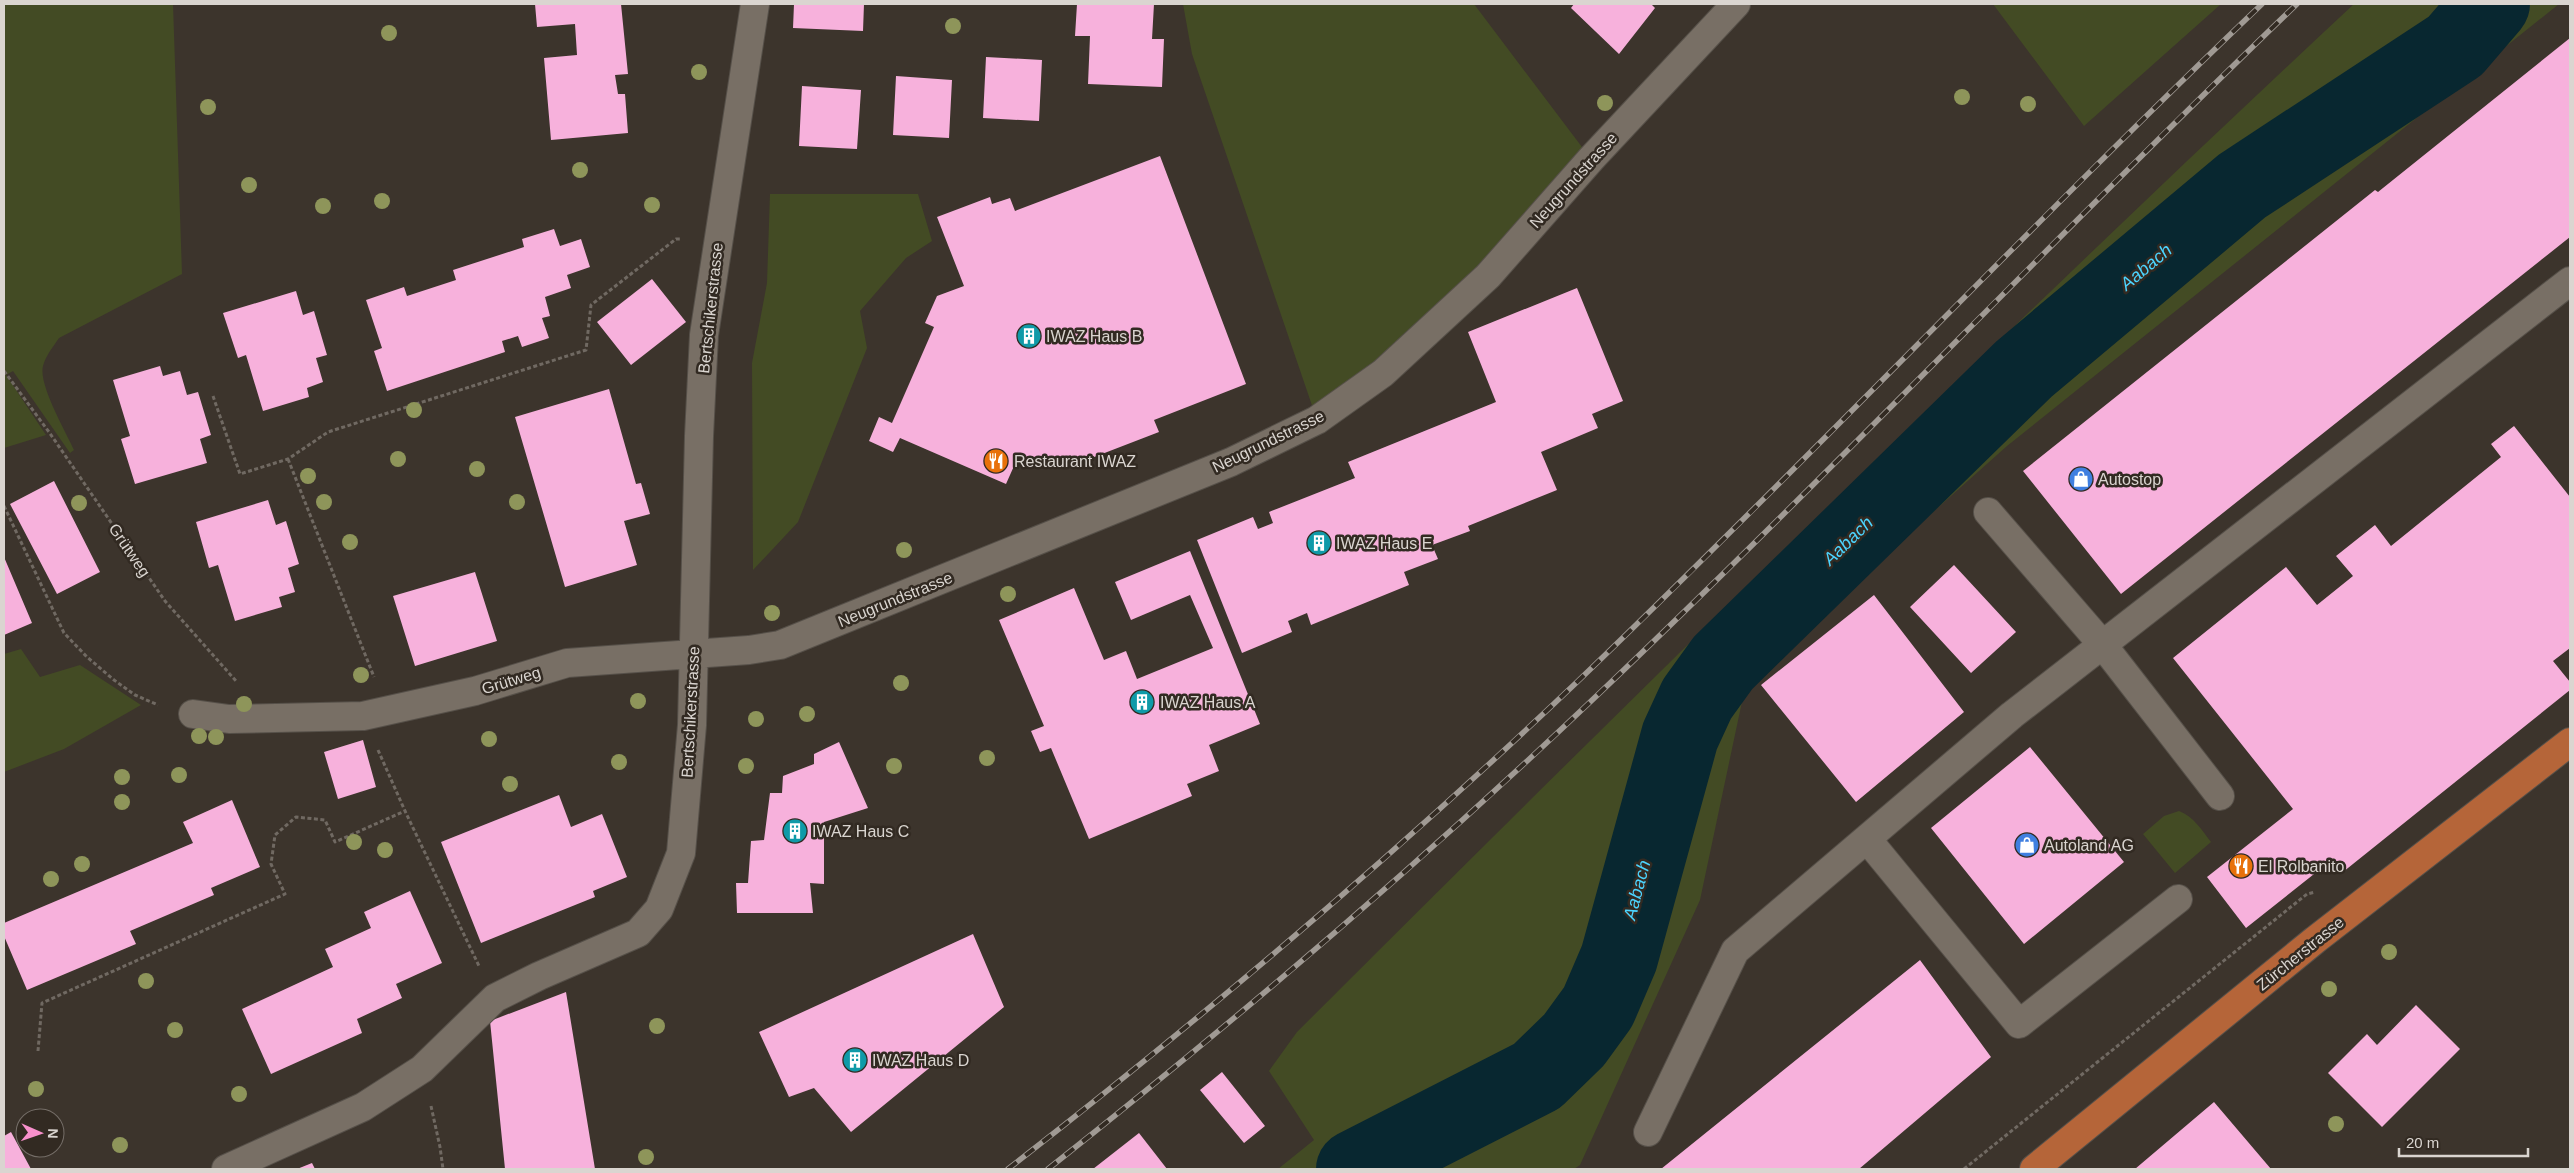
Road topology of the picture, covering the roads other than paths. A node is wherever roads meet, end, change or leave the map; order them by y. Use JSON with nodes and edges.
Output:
{"nodes":[{"id":1,"x":755,"y":4,"type":"edge"},
{"id":2,"x":1736,"y":4,"type":"edge"},
{"id":3,"x":2570,"y":281,"type":"edge"},
{"id":4,"x":1988,"y":512,"type":"dead end"},
{"id":5,"x":2102,"y":644,"type":"junction"},
{"id":6,"x":694,"y":655,"type":"junction"},
{"id":7,"x":193,"y":714,"type":"road end"},
{"id":8,"x":2570,"y":742,"type":"edge"},
{"id":9,"x":2220,"y":796,"type":"dead end"},
{"id":10,"x":1867,"y":838,"type":"junction"},
{"id":11,"x":2178,"y":899,"type":"dead end"},
{"id":12,"x":1648,"y":1132,"type":"dead end"},
{"id":13,"x":226,"y":1169,"type":"edge"},
{"id":14,"x":2034,"y":1169,"type":"edge"}],
"edges":[{"from":1,"to":6,"type":"street","name":"Bertschikerstrasse"},
{"from":2,"to":6,"type":"street","name":"Neugrundstrasse"},
{"from":3,"to":5,"type":"street"},
{"from":4,"to":5,"type":"street"},
{"from":5,"to":9,"type":"street"},
{"from":5,"to":10,"type":"street"},
{"from":6,"to":7,"type":"street","name":"Grütweg"},
{"from":6,"to":13,"type":"street","name":"Bertschikerstrasse"},
{"from":8,"to":14,"type":"main road","name":"Zürcherstrasse"},
{"from":10,"to":11,"type":"street"},
{"from":10,"to":12,"type":"street"}]}
